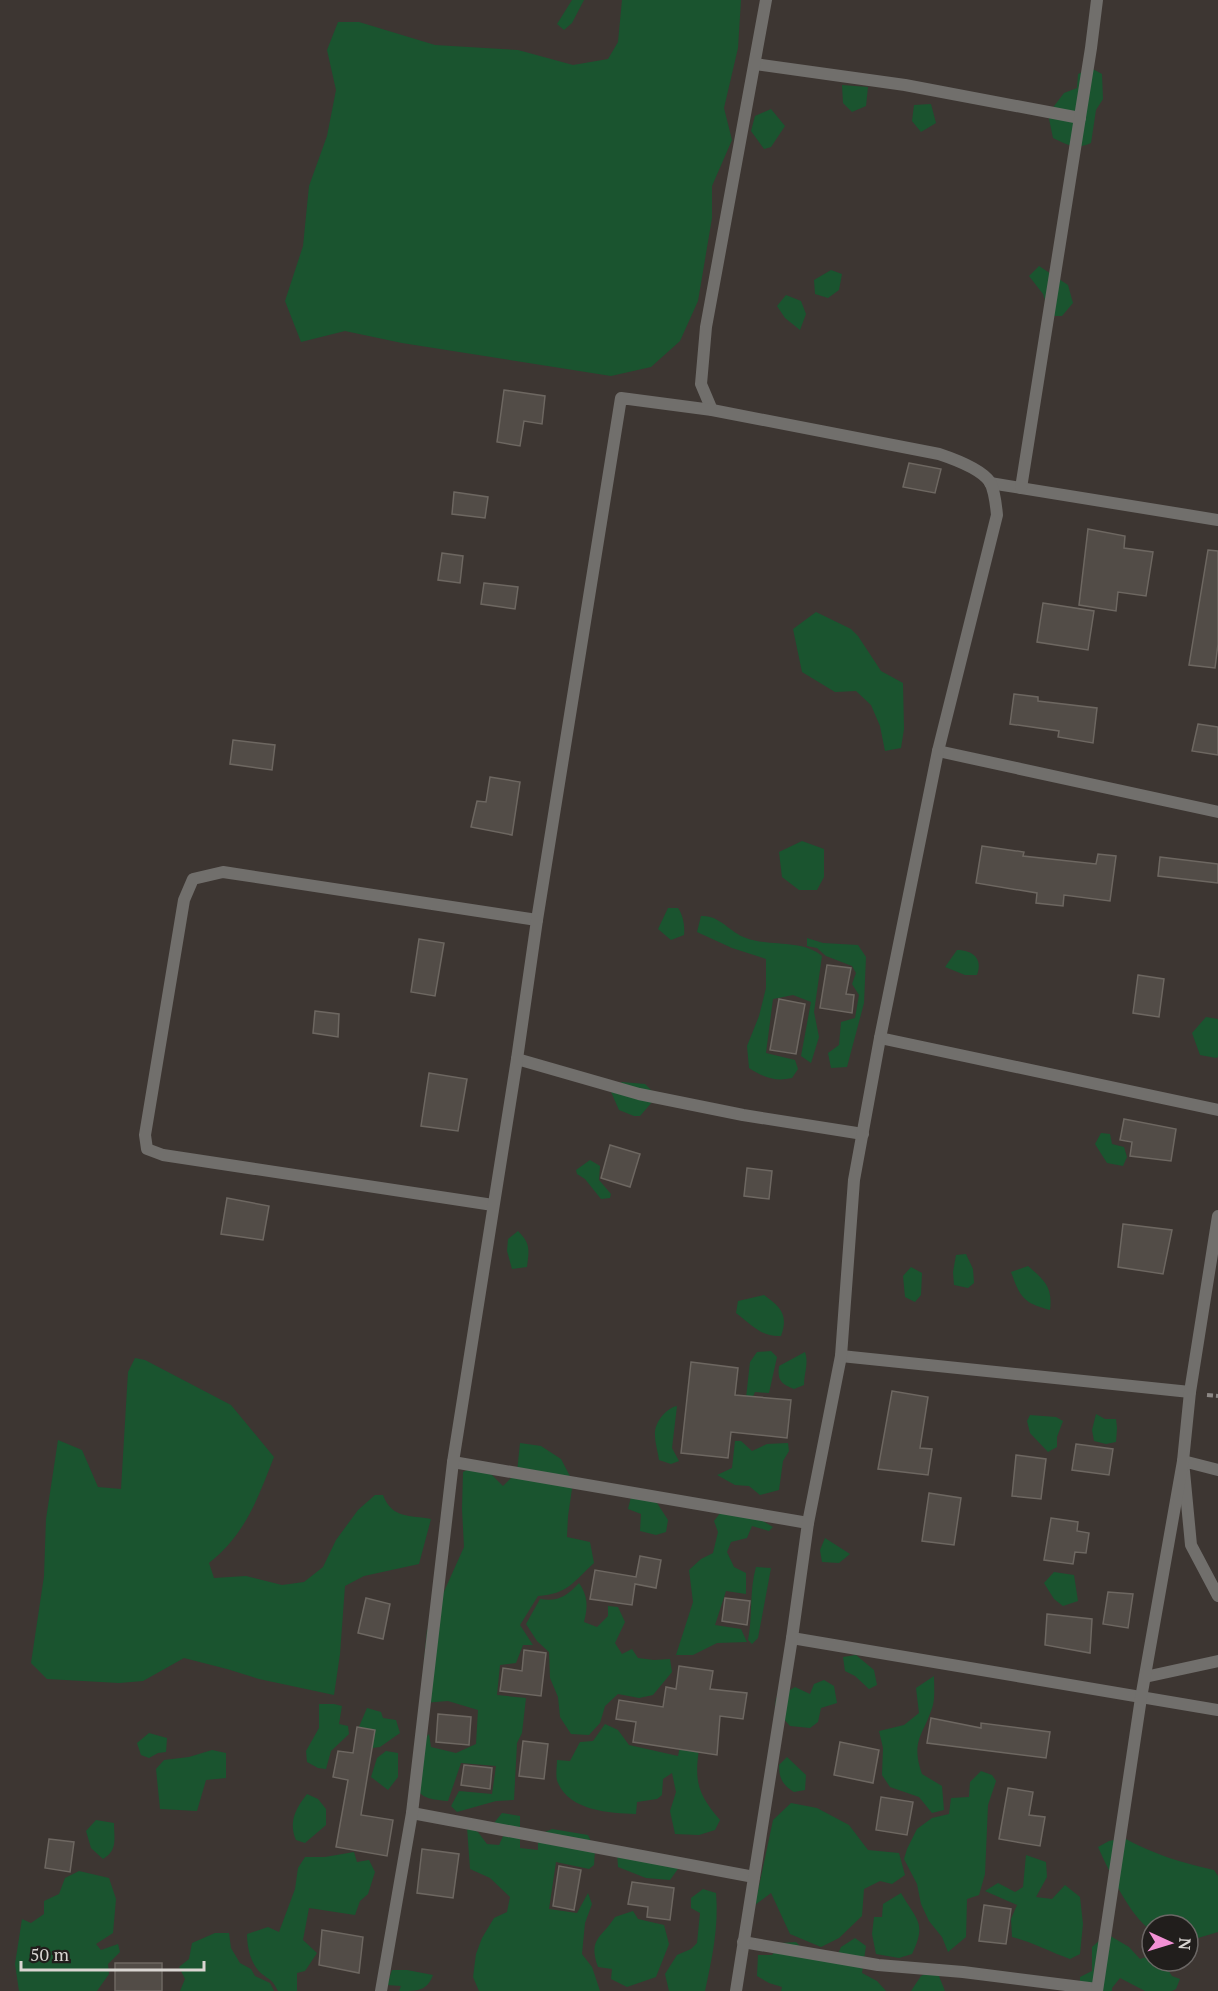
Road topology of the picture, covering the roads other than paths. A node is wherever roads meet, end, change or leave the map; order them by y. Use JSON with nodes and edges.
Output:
{"nodes":[{"id":1,"x":766,"y":0,"type":"edge"},
{"id":2,"x":1097,"y":0,"type":"edge"},
{"id":3,"x":755,"y":64,"type":"junction"},
{"id":4,"x":1080,"y":118,"type":"junction"},
{"id":5,"x":712,"y":410,"type":"junction"},
{"id":6,"x":990,"y":483,"type":"junction"},
{"id":7,"x":1021,"y":488,"type":"junction"},
{"id":8,"x":1218,"y":520,"type":"edge"},
{"id":9,"x":938,"y":751,"type":"junction"},
{"id":10,"x":1218,"y":812,"type":"edge"},
{"id":11,"x":537,"y":920,"type":"junction"},
{"id":12,"x":880,"y":1038,"type":"junction"},
{"id":13,"x":517,"y":1059,"type":"junction"},
{"id":14,"x":1218,"y":1110,"type":"edge"},
{"id":15,"x":863,"y":1134,"type":"junction"},
{"id":16,"x":493,"y":1204,"type":"junction"},
{"id":17,"x":1218,"y":1216,"type":"edge"},
{"id":18,"x":841,"y":1356,"type":"junction"},
{"id":19,"x":1191,"y":1392,"type":"junction"},
{"id":20,"x":1183,"y":1461,"type":"junction"},
{"id":21,"x":453,"y":1462,"type":"junction"},
{"id":22,"x":1218,"y":1470,"type":"edge"},
{"id":23,"x":808,"y":1523,"type":"junction"},
{"id":24,"x":1218,"y":1596,"type":"edge"},
{"id":25,"x":792,"y":1638,"type":"junction"},
{"id":26,"x":1218,"y":1661,"type":"edge"},
{"id":27,"x":1145,"y":1677,"type":"junction"},
{"id":28,"x":1141,"y":1698,"type":"junction"},
{"id":29,"x":1218,"y":1710,"type":"edge"},
{"id":30,"x":411,"y":1813,"type":"junction"},
{"id":31,"x":754,"y":1877,"type":"junction"},
{"id":32,"x":743,"y":1942,"type":"junction"},
{"id":33,"x":1097,"y":1990,"type":"edge"},
{"id":34,"x":381,"y":1991,"type":"edge"},
{"id":35,"x":736,"y":1991,"type":"edge"}],
"edges":[{"from":1,"to":3,"type":"street"},
{"from":2,"to":4,"type":"street"},
{"from":3,"to":4,"type":"street"},
{"from":3,"to":5,"type":"street"},
{"from":4,"to":7,"type":"street"},
{"from":5,"to":6,"type":"street"},
{"from":5,"to":11,"type":"street"},
{"from":6,"to":7,"type":"street"},
{"from":6,"to":9,"type":"street"},
{"from":7,"to":8,"type":"street"},
{"from":9,"to":10,"type":"street"},
{"from":9,"to":12,"type":"street"},
{"from":11,"to":13,"type":"street"},
{"from":11,"to":16,"type":"street"},
{"from":12,"to":14,"type":"street"},
{"from":12,"to":15,"type":"street"},
{"from":13,"to":15,"type":"street"},
{"from":13,"to":16,"type":"street"},
{"from":15,"to":18,"type":"street"},
{"from":16,"to":21,"type":"street"},
{"from":17,"to":19,"type":"street"},
{"from":18,"to":19,"type":"street"},
{"from":18,"to":23,"type":"street"},
{"from":19,"to":20,"type":"street"},
{"from":20,"to":22,"type":"street"},
{"from":20,"to":24,"type":"street"},
{"from":20,"to":27,"type":"street"},
{"from":21,"to":23,"type":"street"},
{"from":21,"to":30,"type":"street"},
{"from":23,"to":25,"type":"street"},
{"from":25,"to":28,"type":"street"},
{"from":25,"to":31,"type":"street"},
{"from":26,"to":27,"type":"street"},
{"from":27,"to":28,"type":"street"},
{"from":28,"to":29,"type":"street"},
{"from":28,"to":33,"type":"street"},
{"from":30,"to":31,"type":"street"},
{"from":30,"to":34,"type":"street"},
{"from":31,"to":32,"type":"street"},
{"from":32,"to":33,"type":"street"},
{"from":32,"to":35,"type":"street"}]}
